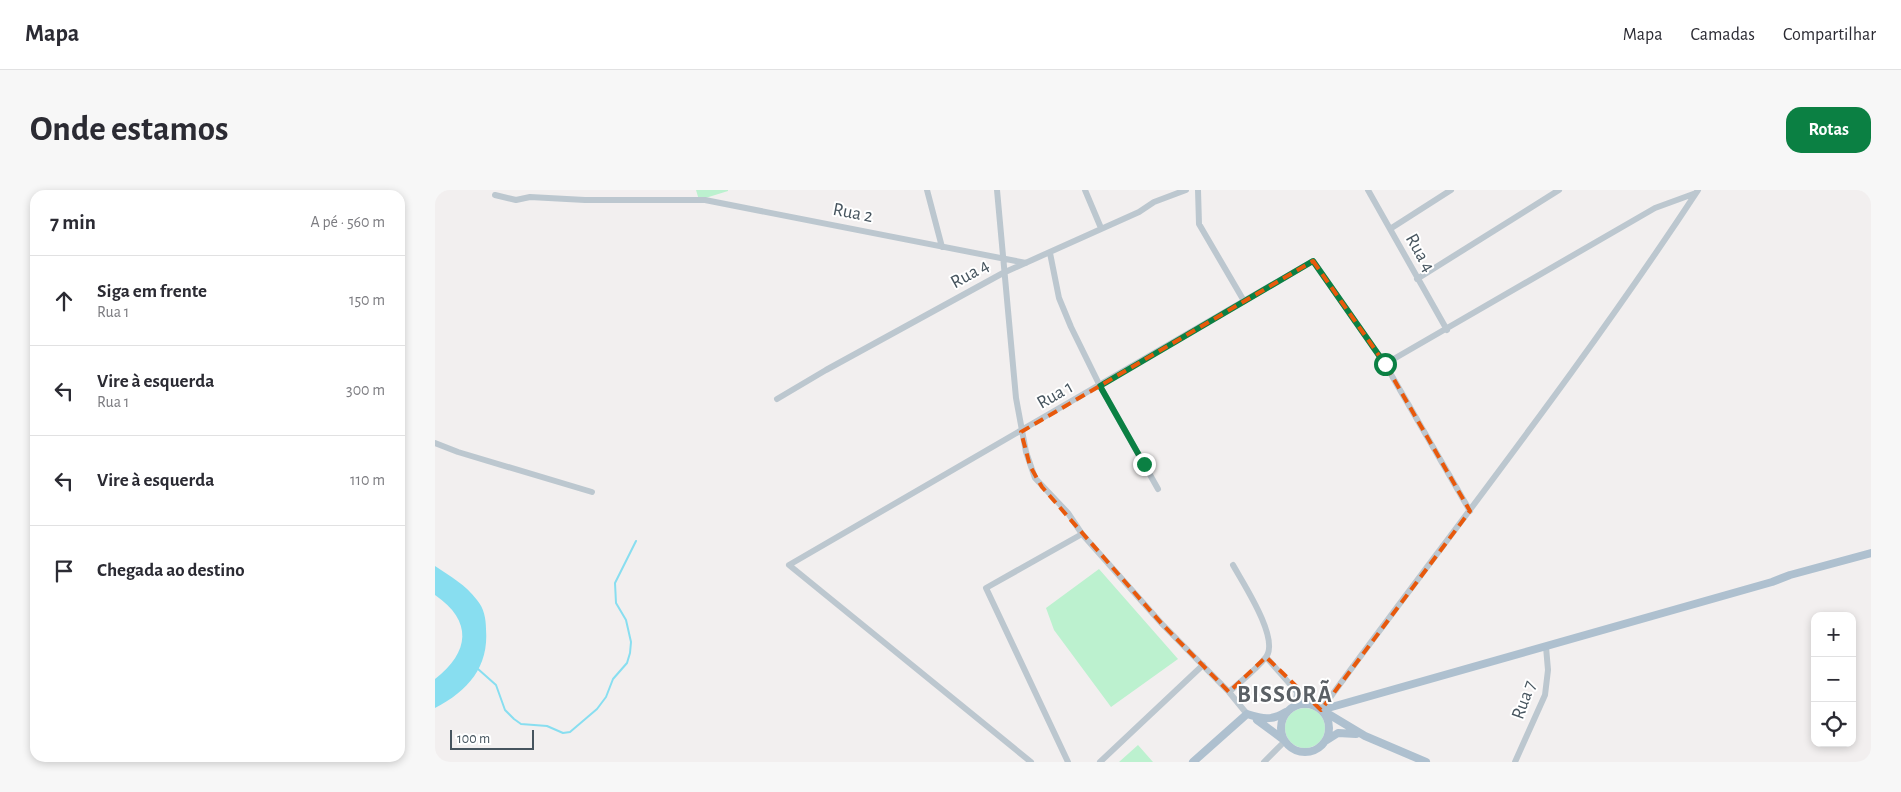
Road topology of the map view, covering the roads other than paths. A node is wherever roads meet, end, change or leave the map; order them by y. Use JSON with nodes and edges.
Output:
{"nodes":[{"id":1,"x":927,"y":190,"type":"edge"},
{"id":2,"x":997,"y":190,"type":"edge"},
{"id":3,"x":1085,"y":190,"type":"edge"},
{"id":4,"x":1186,"y":190,"type":"edge"},
{"id":5,"x":1198,"y":190,"type":"edge"},
{"id":6,"x":1368,"y":190,"type":"edge"},
{"id":7,"x":1451,"y":190,"type":"edge"},
{"id":8,"x":1559,"y":190,"type":"edge"},
{"id":9,"x":1697,"y":192,"type":"edge"},
{"id":10,"x":495,"y":195,"type":"dead end"},
{"id":11,"x":1101,"y":228,"type":"junction"},
{"id":12,"x":1390,"y":229,"type":"junction"},
{"id":13,"x":942,"y":247,"type":"junction"},
{"id":14,"x":1050,"y":253,"type":"junction"},
{"id":15,"x":1002,"y":259,"type":"junction"},
{"id":16,"x":1026,"y":263,"type":"junction"},
{"id":17,"x":1003,"y":273,"type":"junction"},
{"id":18,"x":1417,"y":279,"type":"junction"},
{"id":19,"x":1244,"y":301,"type":"junction"},
{"id":20,"x":1447,"y":330,"type":"junction"},
{"id":21,"x":1385,"y":364,"type":"junction"},
{"id":22,"x":1100,"y":386,"type":"junction"},
{"id":23,"x":777,"y":399,"type":"dead end"},
{"id":24,"x":1021,"y":432,"type":"junction"},
{"id":25,"x":435,"y":443,"type":"edge"},
{"id":26,"x":1158,"y":488,"type":"dead end"},
{"id":27,"x":592,"y":492,"type":"dead end"},
{"id":28,"x":1470,"y":511,"type":"junction"},
{"id":29,"x":1082,"y":534,"type":"junction"},
{"id":30,"x":1871,"y":554,"type":"edge"},
{"id":31,"x":1233,"y":565,"type":"dead end"},
{"id":32,"x":1546,"y":647,"type":"junction"},
{"id":33,"x":1266,"y":657,"type":"junction"},
{"id":34,"x":1203,"y":665,"type":"junction"},
{"id":35,"x":1229,"y":692,"type":"junction"},
{"id":36,"x":1297,"y":692,"type":"junction"},
{"id":37,"x":1313,"y":706,"type":"junction"},
{"id":38,"x":1291,"y":709,"type":"junction"},
{"id":39,"x":1321,"y":710,"type":"junction"},
{"id":40,"x":1247,"y":714,"type":"junction"},
{"id":41,"x":1365,"y":736,"type":"junction"},
{"id":42,"x":1285,"y":740,"type":"junction"},
{"id":43,"x":1326,"y":741,"type":"junction"},
{"id":44,"x":1031,"y":762,"type":"edge"},
{"id":45,"x":1068,"y":762,"type":"edge"},
{"id":46,"x":1100,"y":762,"type":"edge"},
{"id":47,"x":1193,"y":762,"type":"edge"},
{"id":48,"x":1264,"y":762,"type":"edge"},
{"id":49,"x":1425,"y":762,"type":"edge"},
{"id":50,"x":1515,"y":762,"type":"edge"}],
"edges":[{"from":1,"to":13,"type":"street"},
{"from":2,"to":15,"type":"street"},
{"from":3,"to":11,"type":"street"},
{"from":4,"to":11,"type":"street","name":"Rua 4"},
{"from":5,"to":19,"type":"street"},
{"from":6,"to":12,"type":"street","name":"Rua 4"},
{"from":7,"to":12,"type":"street"},
{"from":8,"to":18,"type":"street"},
{"from":9,"to":20,"type":"street"},
{"from":9,"to":28,"type":"street"},
{"from":10,"to":13,"type":"street","name":"Rua 2"},
{"from":11,"to":14,"type":"street","name":"Rua 4"},
{"from":12,"to":18,"type":"street","name":"Rua 4"},
{"from":13,"to":15,"type":"street","name":"Rua 2"},
{"from":14,"to":16,"type":"street","name":"Rua 4"},
{"from":14,"to":22,"type":"street"},
{"from":15,"to":16,"type":"street","name":"Rua 2"},
{"from":15,"to":17,"type":"street"},
{"from":16,"to":17,"type":"street","name":"Rua 4"},
{"from":17,"to":23,"type":"street","name":"Rua 4"},
{"from":17,"to":24,"type":"street"},
{"from":18,"to":20,"type":"street","name":"Rua 4"},
{"from":19,"to":21,"type":"street","name":"Rua 1"},
{"from":19,"to":22,"type":"street","name":"Rua 1"},
{"from":20,"to":21,"type":"street"},
{"from":21,"to":28,"type":"street","name":"Rua 1"},
{"from":22,"to":24,"type":"street","name":"Rua 1"},
{"from":22,"to":26,"type":"street"},
{"from":24,"to":29,"type":"street"},
{"from":24,"to":44,"type":"street","name":"Rua 1"},
{"from":25,"to":27,"type":"street"},
{"from":28,"to":39,"type":"street"},
{"from":29,"to":34,"type":"street"},
{"from":29,"to":45,"type":"street"},
{"from":30,"to":32,"type":"main road"},
{"from":31,"to":33,"type":"street"},
{"from":32,"to":39,"type":"main road"},
{"from":32,"to":50,"type":"street","name":"Rua 7"},
{"from":33,"to":35,"type":"street"},
{"from":33,"to":36,"type":"street"},
{"from":34,"to":35,"type":"street"},
{"from":34,"to":46,"type":"street"},
{"from":35,"to":40,"type":"street"},
{"from":36,"to":37,"type":"street"},
{"from":36,"to":38,"type":"street"},
{"from":37,"to":38,"type":"main road"},
{"from":37,"to":39,"type":"main road"},
{"from":38,"to":40,"type":"main road"},
{"from":38,"to":42,"type":"main road"},
{"from":39,"to":41,"type":"main road"},
{"from":39,"to":43,"type":"main road"},
{"from":40,"to":42,"type":"main road"},
{"from":40,"to":47,"type":"main road"},
{"from":41,"to":43,"type":"main road"},
{"from":41,"to":49,"type":"main road"},
{"from":42,"to":43,"type":"main road"},
{"from":42,"to":48,"type":"street"}]}
